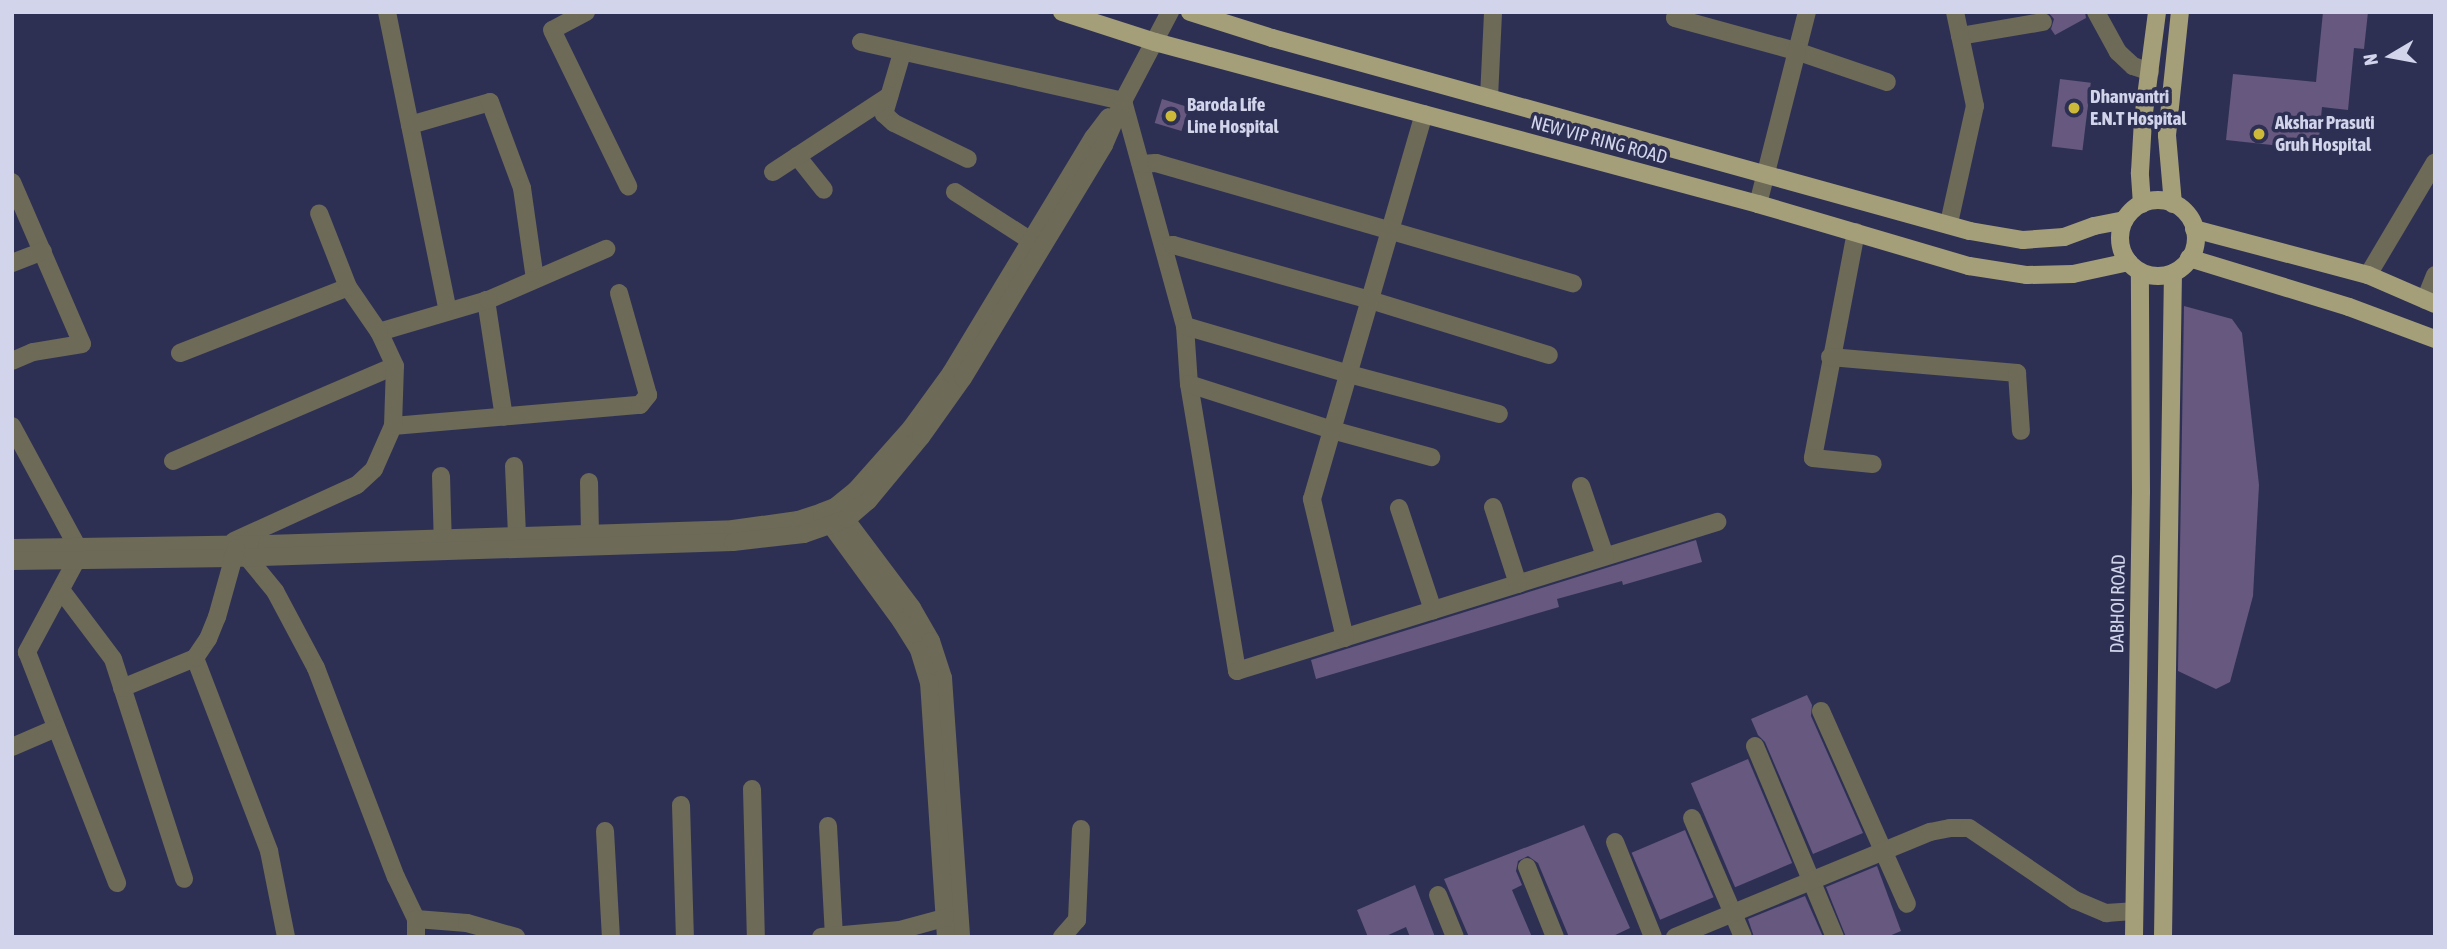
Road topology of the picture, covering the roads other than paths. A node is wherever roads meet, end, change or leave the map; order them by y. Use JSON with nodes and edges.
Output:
{"nodes":[{"id":1,"x":387,"y":12,"type":"edge"},
{"id":2,"x":586,"y":12,"type":"edge"},
{"id":3,"x":1062,"y":12,"type":"edge"},
{"id":4,"x":1170,"y":12,"type":"edge"},
{"id":5,"x":1190,"y":12,"type":"edge"},
{"id":6,"x":1493,"y":12,"type":"edge"},
{"id":7,"x":1677,"y":12,"type":"edge"},
{"id":8,"x":1807,"y":12,"type":"edge"},
{"id":9,"x":1955,"y":12,"type":"edge"},
{"id":10,"x":2096,"y":12,"type":"edge"},
{"id":11,"x":2157,"y":12,"type":"edge"},
{"id":12,"x":2180,"y":12,"type":"edge"},
{"id":13,"x":2043,"y":22,"type":"dead end"},
{"id":14,"x":1961,"y":36,"type":"junction"},
{"id":15,"x":861,"y":42,"type":"dead end"},
{"id":16,"x":1155,"y":42,"type":"junction"},
{"id":17,"x":1796,"y":51,"type":"junction"},
{"id":18,"x":902,"y":53,"type":"junction"},
{"id":19,"x":2150,"y":72,"type":"junction"},
{"id":20,"x":1887,"y":82,"type":"dead end"},
{"id":21,"x":889,"y":96,"type":"junction"},
{"id":22,"x":1489,"y":98,"type":"junction"},
{"id":23,"x":1123,"y":101,"type":"junction"},
{"id":24,"x":1424,"y":114,"type":"junction"},
{"id":25,"x":410,"y":125,"type":"junction"},
{"id":26,"x":797,"y":156,"type":"junction"},
{"id":27,"x":968,"y":159,"type":"dead end"},
{"id":28,"x":2435,"y":162,"type":"edge"},
{"id":29,"x":1141,"y":164,"type":"junction"},
{"id":30,"x":773,"y":172,"type":"dead end"},
{"id":31,"x":1765,"y":173,"type":"junction"},
{"id":32,"x":12,"y":182,"type":"edge"},
{"id":33,"x":628,"y":186,"type":"dead end"},
{"id":34,"x":824,"y":190,"type":"dead end"},
{"id":35,"x":956,"y":192,"type":"dead end"},
{"id":36,"x":1758,"y":204,"type":"junction"},
{"id":37,"x":2142,"y":204,"type":"junction"},
{"id":38,"x":2173,"y":204,"type":"junction"},
{"id":39,"x":319,"y":213,"type":"dead end"},
{"id":40,"x":2124,"y":220,"type":"junction"},
{"id":41,"x":1949,"y":223,"type":"junction"},
{"id":42,"x":2194,"y":229,"type":"junction"},
{"id":43,"x":1389,"y":232,"type":"junction"},
{"id":44,"x":1856,"y":232,"type":"junction"},
{"id":45,"x":1031,"y":241,"type":"junction"},
{"id":46,"x":1165,"y":247,"type":"junction"},
{"id":47,"x":606,"y":249,"type":"dead end"},
{"id":48,"x":43,"y":251,"type":"junction"},
{"id":49,"x":2189,"y":258,"type":"junction"},
{"id":50,"x":12,"y":263,"type":"edge"},
{"id":51,"x":2134,"y":267,"type":"junction"},
{"id":52,"x":2173,"y":273,"type":"junction"},
{"id":53,"x":2368,"y":275,"type":"junction"},
{"id":54,"x":2435,"y":275,"type":"edge"},
{"id":55,"x":535,"y":279,"type":"junction"},
{"id":56,"x":1573,"y":283,"type":"dead end"},
{"id":57,"x":348,"y":288,"type":"junction"},
{"id":58,"x":619,"y":292,"type":"dead end"},
{"id":59,"x":486,"y":300,"type":"junction"},
{"id":60,"x":1370,"y":300,"type":"junction"},
{"id":61,"x":2430,"y":302,"type":"edge"},
{"id":62,"x":448,"y":311,"type":"junction"},
{"id":63,"x":1185,"y":326,"type":"junction"},
{"id":64,"x":379,"y":331,"type":"junction"},
{"id":65,"x":2435,"y":339,"type":"edge"},
{"id":66,"x":180,"y":352,"type":"dead end"},
{"id":67,"x":1549,"y":355,"type":"dead end"},
{"id":68,"x":1830,"y":357,"type":"junction"},
{"id":69,"x":12,"y":361,"type":"edge"},
{"id":70,"x":395,"y":366,"type":"junction"},
{"id":71,"x":1349,"y":374,"type":"junction"},
{"id":72,"x":1189,"y":384,"type":"junction"},
{"id":73,"x":1499,"y":414,"type":"dead end"},
{"id":74,"x":504,"y":417,"type":"junction"},
{"id":75,"x":12,"y":426,"type":"edge"},
{"id":76,"x":393,"y":426,"type":"junction"},
{"id":77,"x":1332,"y":430,"type":"junction"},
{"id":78,"x":2021,"y":430,"type":"dead end"},
{"id":79,"x":1432,"y":457,"type":"dead end"},
{"id":80,"x":173,"y":460,"type":"dead end"},
{"id":81,"x":1873,"y":464,"type":"dead end"},
{"id":82,"x":514,"y":466,"type":"dead end"},
{"id":83,"x":442,"y":476,"type":"dead end"},
{"id":84,"x":589,"y":482,"type":"dead end"},
{"id":85,"x":1581,"y":486,"type":"dead end"},
{"id":86,"x":1493,"y":507,"type":"dead end"},
{"id":87,"x":1399,"y":508,"type":"dead end"},
{"id":88,"x":833,"y":516,"type":"junction"},
{"id":89,"x":1717,"y":522,"type":"dead end"},
{"id":90,"x":590,"y":533,"type":"junction"},
{"id":91,"x":517,"y":535,"type":"junction"},
{"id":92,"x":443,"y":544,"type":"junction"},
{"id":93,"x":12,"y":548,"type":"edge"},
{"id":94,"x":237,"y":550,"type":"junction"},
{"id":95,"x":77,"y":553,"type":"junction"},
{"id":96,"x":1605,"y":556,"type":"junction"},
{"id":97,"x":12,"y":561,"type":"edge"},
{"id":98,"x":1518,"y":583,"type":"junction"},
{"id":99,"x":61,"y":590,"type":"junction"},
{"id":100,"x":1433,"y":610,"type":"junction"},
{"id":101,"x":1345,"y":638,"type":"junction"},
{"id":102,"x":195,"y":658,"type":"junction"},
{"id":103,"x":122,"y":688,"type":"junction"},
{"id":104,"x":1821,"y":711,"type":"dead end"},
{"id":105,"x":56,"y":728,"type":"junction"},
{"id":106,"x":1755,"y":746,"type":"dead end"},
{"id":107,"x":12,"y":747,"type":"edge"},
{"id":108,"x":752,"y":789,"type":"dead end"},
{"id":109,"x":681,"y":805,"type":"dead end"},
{"id":110,"x":1692,"y":818,"type":"dead end"},
{"id":111,"x":828,"y":826,"type":"dead end"},
{"id":112,"x":1081,"y":829,"type":"dead end"},
{"id":113,"x":605,"y":831,"type":"dead end"},
{"id":114,"x":1615,"y":842,"type":"dead end"},
{"id":115,"x":1882,"y":852,"type":"junction"},
{"id":116,"x":1527,"y":867,"type":"dead end"},
{"id":117,"x":184,"y":879,"type":"dead end"},
{"id":118,"x":1811,"y":880,"type":"junction"},
{"id":119,"x":117,"y":883,"type":"dead end"},
{"id":120,"x":1438,"y":895,"type":"dead end"},
{"id":121,"x":1907,"y":904,"type":"dead end"},
{"id":122,"x":2133,"y":911,"type":"junction"},
{"id":123,"x":1733,"y":912,"type":"junction"},
{"id":124,"x":944,"y":918,"type":"junction"},
{"id":125,"x":418,"y":931,"type":"edge"},
{"id":126,"x":834,"y":936,"type":"edge"},
{"id":127,"x":286,"y":937,"type":"edge"},
{"id":128,"x":516,"y":937,"type":"edge"},
{"id":129,"x":611,"y":937,"type":"edge"},
{"id":130,"x":685,"y":937,"type":"edge"},
{"id":131,"x":756,"y":937,"type":"edge"},
{"id":132,"x":821,"y":937,"type":"edge"},
{"id":133,"x":946,"y":937,"type":"edge"},
{"id":134,"x":961,"y":937,"type":"edge"},
{"id":135,"x":1062,"y":937,"type":"edge"},
{"id":136,"x":1455,"y":937,"type":"edge"},
{"id":137,"x":1555,"y":937,"type":"edge"},
{"id":138,"x":1653,"y":937,"type":"edge"},
{"id":139,"x":1675,"y":937,"type":"edge"},
{"id":140,"x":1743,"y":937,"type":"edge"},
{"id":141,"x":1835,"y":937,"type":"edge"},
{"id":142,"x":2134,"y":937,"type":"edge"},
{"id":143,"x":2163,"y":937,"type":"edge"}],
"edges":[{"from":1,"to":25,"type":"street"},
{"from":2,"to":33,"type":"street"},
{"from":3,"to":16,"type":"main road","name":"NEW VIP RING ROAD"},
{"from":4,"to":16,"type":"street"},
{"from":5,"to":22,"type":"main road","name":"NEW VIP RING ROAD"},
{"from":6,"to":22,"type":"street"},
{"from":7,"to":17,"type":"street"},
{"from":8,"to":17,"type":"street"},
{"from":9,"to":14,"type":"street"},
{"from":10,"to":19,"type":"street"},
{"from":11,"to":19,"type":"main road"},
{"from":12,"to":38,"type":"main road"},
{"from":13,"to":14,"type":"street"},
{"from":14,"to":41,"type":"street"},
{"from":15,"to":18,"type":"street"},
{"from":16,"to":23,"type":"street"},
{"from":16,"to":24,"type":"main road","name":"NEW VIP RING ROAD"},
{"from":17,"to":20,"type":"street"},
{"from":17,"to":31,"type":"street"},
{"from":18,"to":21,"type":"street"},
{"from":18,"to":23,"type":"street"},
{"from":19,"to":37,"type":"main road"},
{"from":21,"to":26,"type":"street"},
{"from":21,"to":27,"type":"street"},
{"from":22,"to":31,"type":"main road","name":"NEW VIP RING ROAD"},
{"from":23,"to":29,"type":"street"},
{"from":23,"to":45,"type":"street"},
{"from":23,"to":88,"type":"street"},
{"from":24,"to":36,"type":"main road","name":"NEW VIP RING ROAD"},
{"from":24,"to":43,"type":"street"},
{"from":25,"to":55,"type":"street"},
{"from":25,"to":62,"type":"street"},
{"from":26,"to":30,"type":"street"},
{"from":26,"to":34,"type":"street"},
{"from":28,"to":53,"type":"street"},
{"from":29,"to":43,"type":"street"},
{"from":29,"to":46,"type":"street"},
{"from":31,"to":36,"type":"street"},
{"from":31,"to":41,"type":"main road","name":"NEW VIP RING ROAD"},
{"from":32,"to":48,"type":"street"},
{"from":35,"to":45,"type":"street"},
{"from":36,"to":44,"type":"main road","name":"NEW VIP RING ROAD"},
{"from":37,"to":38,"type":"main road"},
{"from":37,"to":40,"type":"main road"},
{"from":38,"to":42,"type":"main road"},
{"from":39,"to":57,"type":"street"},
{"from":40,"to":41,"type":"main road","name":"NEW VIP RING ROAD"},
{"from":40,"to":51,"type":"main road"},
{"from":42,"to":49,"type":"main road"},
{"from":42,"to":53,"type":"main road"},
{"from":43,"to":56,"type":"street"},
{"from":43,"to":60,"type":"street"},
{"from":44,"to":51,"type":"main road","name":"NEW VIP RING ROAD"},
{"from":44,"to":68,"type":"street"},
{"from":45,"to":88,"type":"street"},
{"from":46,"to":60,"type":"street"},
{"from":46,"to":63,"type":"street"},
{"from":47,"to":55,"type":"street"},
{"from":48,"to":50,"type":"street"},
{"from":48,"to":69,"type":"street"},
{"from":49,"to":52,"type":"main road"},
{"from":49,"to":65,"type":"main road"},
{"from":51,"to":52,"type":"main road"},
{"from":51,"to":122,"type":"main road","name":"DABHOI ROAD"},
{"from":52,"to":143,"type":"main road"},
{"from":53,"to":61,"type":"main road"},
{"from":54,"to":61,"type":"street"},
{"from":55,"to":59,"type":"street"},
{"from":57,"to":64,"type":"street"},
{"from":57,"to":66,"type":"street"},
{"from":58,"to":74,"type":"street"},
{"from":59,"to":62,"type":"street"},
{"from":59,"to":74,"type":"street"},
{"from":60,"to":67,"type":"street"},
{"from":60,"to":71,"type":"street"},
{"from":62,"to":64,"type":"street"},
{"from":63,"to":71,"type":"street"},
{"from":63,"to":72,"type":"street"},
{"from":64,"to":70,"type":"street"},
{"from":68,"to":78,"type":"street"},
{"from":68,"to":81,"type":"street"},
{"from":70,"to":76,"type":"street"},
{"from":70,"to":80,"type":"street"},
{"from":71,"to":73,"type":"street"},
{"from":71,"to":77,"type":"street"},
{"from":72,"to":77,"type":"street"},
{"from":72,"to":101,"type":"street"},
{"from":74,"to":76,"type":"street"},
{"from":75,"to":95,"type":"street"},
{"from":76,"to":94,"type":"street"},
{"from":77,"to":79,"type":"street"},
{"from":77,"to":101,"type":"street"},
{"from":82,"to":91,"type":"street"},
{"from":83,"to":92,"type":"street"},
{"from":84,"to":90,"type":"street"},
{"from":85,"to":96,"type":"street"},
{"from":86,"to":98,"type":"street"},
{"from":87,"to":100,"type":"street"},
{"from":88,"to":90,"type":"street"},
{"from":88,"to":92,"type":"street"},
{"from":88,"to":124,"type":"street"},
{"from":88,"to":134,"type":"street"},
{"from":89,"to":96,"type":"street"},
{"from":90,"to":91,"type":"street"},
{"from":91,"to":92,"type":"street"},
{"from":92,"to":94,"type":"street"},
{"from":93,"to":95,"type":"street"},
{"from":94,"to":95,"type":"street"},
{"from":94,"to":95,"type":"street"},
{"from":94,"to":102,"type":"street"},
{"from":94,"to":125,"type":"street"},
{"from":95,"to":97,"type":"street"},
{"from":95,"to":99,"type":"street"},
{"from":96,"to":98,"type":"street"},
{"from":98,"to":100,"type":"street"},
{"from":99,"to":103,"type":"street"},
{"from":99,"to":105,"type":"street"},
{"from":100,"to":101,"type":"street"},
{"from":102,"to":103,"type":"street"},
{"from":102,"to":127,"type":"street"},
{"from":103,"to":117,"type":"street"},
{"from":104,"to":115,"type":"street"},
{"from":105,"to":107,"type":"street"},
{"from":105,"to":119,"type":"street"},
{"from":106,"to":118,"type":"street"},
{"from":108,"to":131,"type":"street"},
{"from":109,"to":130,"type":"street"},
{"from":110,"to":123,"type":"street"},
{"from":111,"to":126,"type":"street"},
{"from":112,"to":135,"type":"street"},
{"from":113,"to":129,"type":"street"},
{"from":114,"to":138,"type":"street"},
{"from":115,"to":118,"type":"street"},
{"from":115,"to":121,"type":"street"},
{"from":115,"to":122,"type":"street"},
{"from":116,"to":137,"type":"street"},
{"from":118,"to":123,"type":"street"},
{"from":118,"to":141,"type":"street"},
{"from":120,"to":136,"type":"street"},
{"from":122,"to":142,"type":"main road","name":"DABHOI ROAD"},
{"from":123,"to":139,"type":"street"},
{"from":123,"to":140,"type":"street"},
{"from":124,"to":126,"type":"street"},
{"from":124,"to":133,"type":"street"},
{"from":125,"to":128,"type":"street"},
{"from":126,"to":132,"type":"street"}]}
